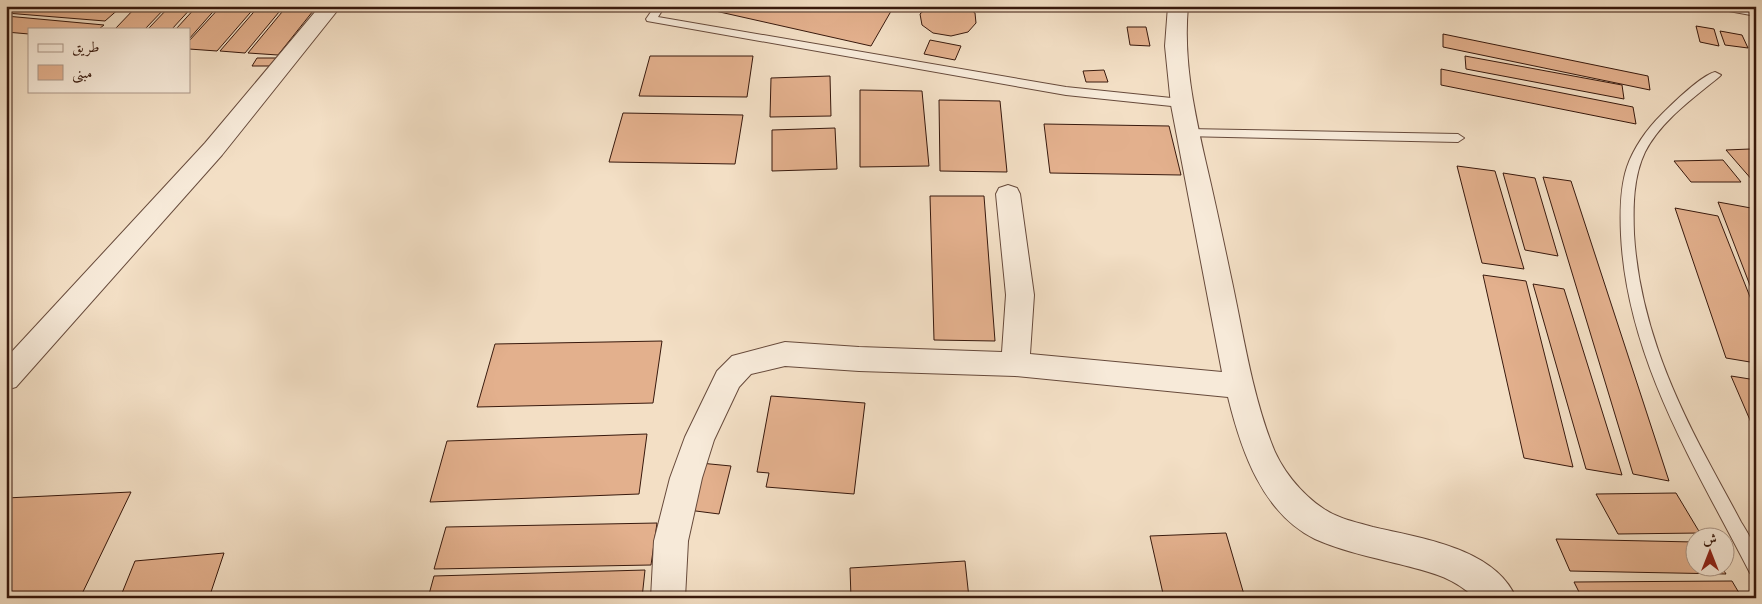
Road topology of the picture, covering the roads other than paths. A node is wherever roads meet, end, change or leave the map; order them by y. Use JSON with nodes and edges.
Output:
{"nodes":[{"id":1,"x":331,"y":6,"type":"edge"},
{"id":2,"x":660,"y":6,"type":"edge"},
{"id":3,"x":1178,"y":6,"type":"edge"},
{"id":4,"x":1718,"y":6,"type":"edge"},
{"id":5,"x":1756,"y":13,"type":"edge"},
{"id":6,"x":1715,"y":75,"type":"dead end"},
{"id":7,"x":1181,"y":103,"type":"junction"},
{"id":8,"x":1187,"y":133,"type":"junction"},
{"id":9,"x":1458,"y":138,"type":"dead end"},
{"id":10,"x":1008,"y":194,"type":"dead end"},
{"id":11,"x":1015,"y":364,"type":"junction"},
{"id":12,"x":6,"y":378,"type":"edge"},
{"id":13,"x":1238,"y":386,"type":"junction"},
{"id":14,"x":1756,"y":567,"type":"edge"},
{"id":15,"x":668,"y":598,"type":"edge"},
{"id":16,"x":1499,"y":598,"type":"edge"}],
"edges":[{"from":1,"to":12,"type":"street"},
{"from":2,"to":7,"type":"lane"},
{"from":3,"to":7,"type":"street"},
{"from":4,"to":5,"type":"lane"},
{"from":6,"to":14,"type":"lane"},
{"from":7,"to":8,"type":"street"},
{"from":8,"to":9,"type":"lane"},
{"from":8,"to":13,"type":"street"},
{"from":10,"to":11,"type":"street"},
{"from":11,"to":13,"type":"street"},
{"from":11,"to":15,"type":"street"},
{"from":13,"to":16,"type":"street"}]}
